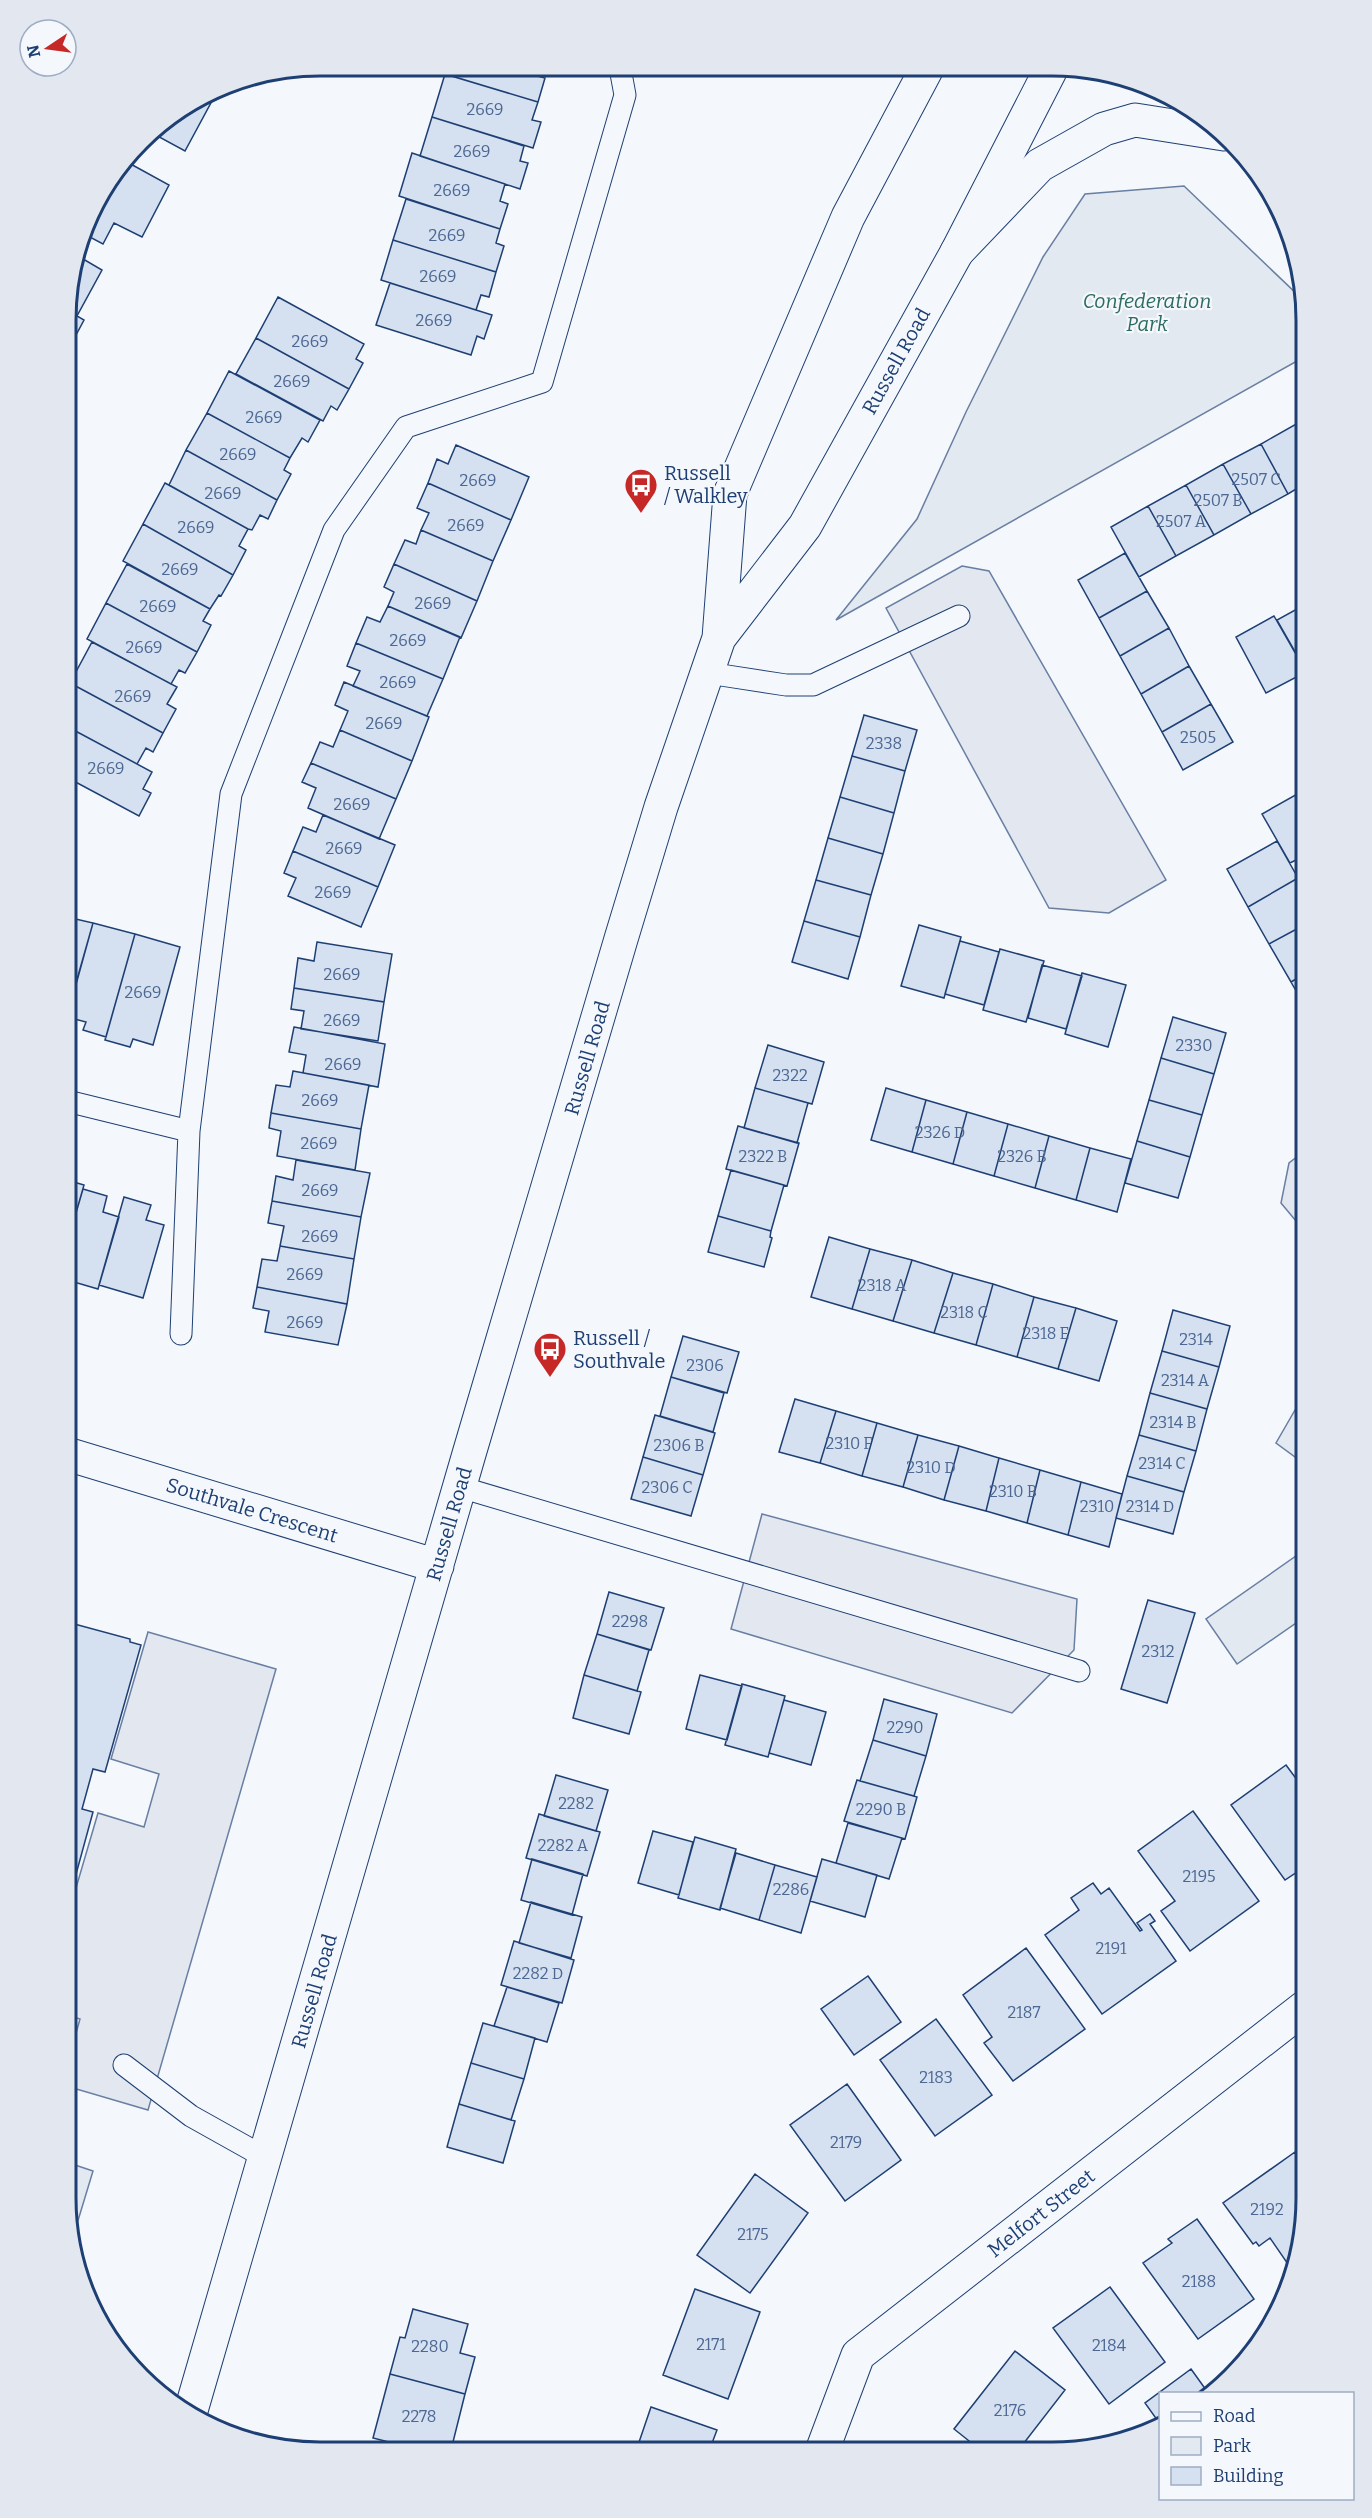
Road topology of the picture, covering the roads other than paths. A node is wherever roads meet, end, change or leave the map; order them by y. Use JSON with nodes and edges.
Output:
{"nodes":[{"id":1,"x":621,"y":76,"type":"edge"},
{"id":2,"x":923,"y":76,"type":"edge"},
{"id":3,"x":1047,"y":76,"type":"edge"},
{"id":4,"x":1205,"y":131,"type":"edge"},
{"id":5,"x":957,"y":252,"type":"junction"},
{"id":6,"x":959,"y":616,"type":"dead end"},
{"id":7,"x":719,"y":638,"type":"junction"},
{"id":8,"x":708,"y":673,"type":"junction"},
{"id":9,"x":76,"y":1103,"type":"edge"},
{"id":10,"x":189,"y":1131,"type":"junction"},
{"id":11,"x":181,"y":1334,"type":"dead end"},
{"id":12,"x":76,"y":1457,"type":"edge"},
{"id":13,"x":460,"y":1487,"type":"junction"},
{"id":14,"x":437,"y":1566,"type":"junction"},
{"id":15,"x":1079,"y":1671,"type":"dead end"},
{"id":16,"x":1296,"y":2014,"type":"edge"},
{"id":17,"x":124,"y":2065,"type":"dead end"},
{"id":18,"x":266,"y":2158,"type":"junction"},
{"id":19,"x":193,"y":2405,"type":"edge"},
{"id":20,"x":825,"y":2442,"type":"edge"}],
"edges":[{"from":1,"to":10,"type":"lane"},
{"from":2,"to":7,"type":"main road","name":"Russell Road"},
{"from":3,"to":5,"type":"main road","name":"Russell Road"},
{"from":4,"to":5,"type":"main road"},
{"from":5,"to":7,"type":"main road","name":"Russell Road"},
{"from":6,"to":8,"type":"lane"},
{"from":7,"to":8,"type":"main road","name":"Russell Road"},
{"from":8,"to":13,"type":"main road","name":"Russell Road"},
{"from":9,"to":10,"type":"lane"},
{"from":10,"to":11,"type":"lane"},
{"from":12,"to":14,"type":"main road","name":"Southvale Crescent"},
{"from":13,"to":14,"type":"main road","name":"Russell Road"},
{"from":13,"to":15,"type":"lane"},
{"from":14,"to":18,"type":"main road","name":"Russell Road"},
{"from":16,"to":20,"type":"main road","name":"Melfort Street"},
{"from":17,"to":18,"type":"lane"},
{"from":18,"to":19,"type":"main road","name":"Russell Road"}]}
